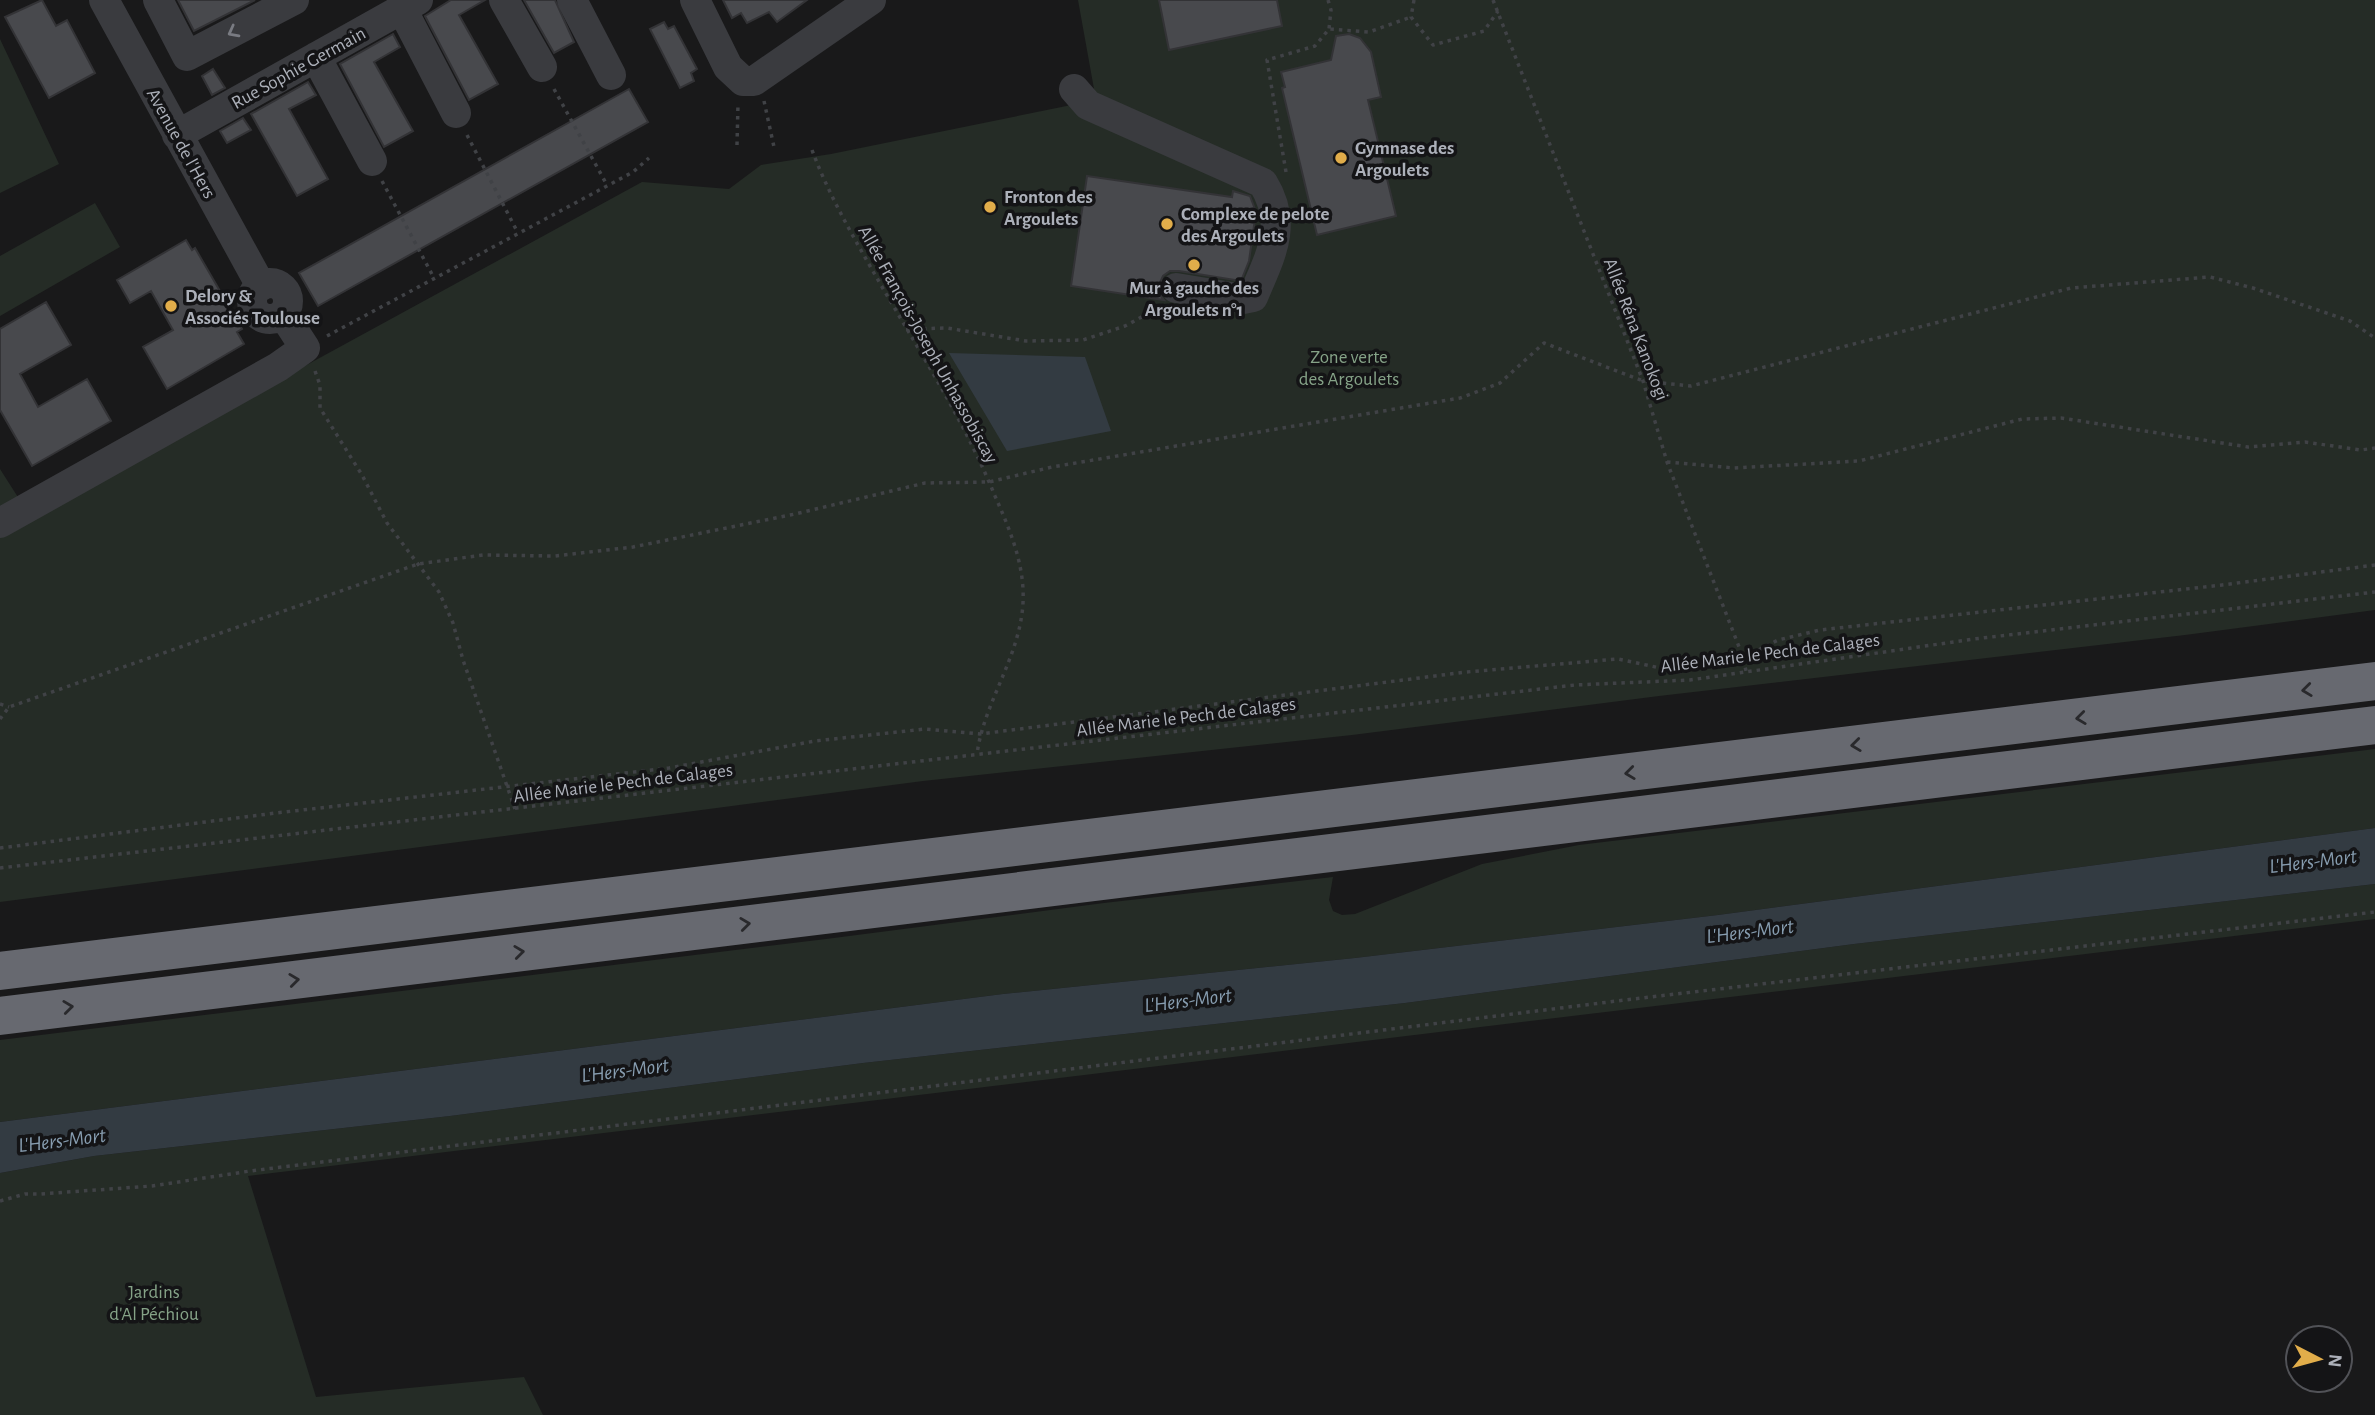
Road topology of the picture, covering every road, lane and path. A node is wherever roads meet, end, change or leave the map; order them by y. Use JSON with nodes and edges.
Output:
{"nodes":[{"id":1,"x":104,"y":0,"type":"edge"},
{"id":2,"x":158,"y":0,"type":"edge"},
{"id":3,"x":294,"y":0,"type":"edge"},
{"id":4,"x":504,"y":0,"type":"edge"},
{"id":5,"x":572,"y":0,"type":"edge"},
{"id":6,"x":695,"y":0,"type":"edge"},
{"id":7,"x":871,"y":0,"type":"edge"},
{"id":8,"x":1328,"y":0,"type":"edge"},
{"id":9,"x":1413,"y":0,"type":"edge"},
{"id":10,"x":1493,"y":0,"type":"edge"},
{"id":11,"x":410,"y":4,"type":"edge"},
{"id":12,"x":1498,"y":11,"type":"junction"},
{"id":13,"x":1411,"y":17,"type":"junction"},
{"id":14,"x":1329,"y":29,"type":"junction"},
{"id":15,"x":316,"y":57,"type":"junction"},
{"id":16,"x":542,"y":67,"type":"joint"},
{"id":17,"x":611,"y":75,"type":"dead end"},
{"id":18,"x":748,"y":81,"type":"junction"},
{"id":19,"x":1074,"y":89,"type":"dead end"},
{"id":20,"x":456,"y":113,"type":"joint"},
{"id":21,"x":177,"y":135,"type":"junction"},
{"id":22,"x":737,"y":145,"type":"dead end"},
{"id":23,"x":774,"y":147,"type":"dead end"},
{"id":24,"x":812,"y":150,"type":"dead end"},
{"id":25,"x":649,"y":158,"type":"dead end"},
{"id":26,"x":372,"y":161,"type":"joint"},
{"id":27,"x":1263,"y":183,"type":"junction"},
{"id":28,"x":607,"y":185,"type":"junction"},
{"id":29,"x":518,"y":233,"type":"junction"},
{"id":30,"x":434,"y":278,"type":"junction"},
{"id":31,"x":1176,"y":288,"type":"joint"},
{"id":32,"x":906,"y":329,"type":"junction"},
{"id":33,"x":2375,"y":338,"type":"edge"},
{"id":34,"x":305,"y":348,"type":"junction"},
{"id":35,"x":1643,"y":381,"type":"junction"},
{"id":36,"x":2375,"y":448,"type":"edge"},
{"id":37,"x":1667,"y":462,"type":"junction"},
{"id":38,"x":989,"y":481,"type":"junction"},
{"id":39,"x":0,"y":523,"type":"edge"},
{"id":40,"x":418,"y":564,"type":"junction"},
{"id":41,"x":2375,"y":565,"type":"edge"},
{"id":42,"x":2375,"y":592,"type":"edge"},
{"id":43,"x":1743,"y":657,"type":"junction"},
{"id":44,"x":1746,"y":671,"type":"junction"},
{"id":45,"x":2375,"y":681,"type":"edge"},
{"id":46,"x":0,"y":704,"type":"edge"},
{"id":47,"x":9,"y":707,"type":"junction"},
{"id":48,"x":0,"y":719,"type":"edge"},
{"id":49,"x":2375,"y":725,"type":"edge"},
{"id":50,"x":980,"y":734,"type":"junction"},
{"id":51,"x":977,"y":754,"type":"junction"},
{"id":52,"x":508,"y":788,"type":"junction"},
{"id":53,"x":515,"y":808,"type":"junction"},
{"id":54,"x":0,"y":848,"type":"edge"},
{"id":55,"x":0,"y":869,"type":"edge"},
{"id":56,"x":2375,"y":912,"type":"edge"},
{"id":57,"x":0,"y":971,"type":"edge"},
{"id":58,"x":0,"y":1016,"type":"edge"},
{"id":59,"x":0,"y":1201,"type":"edge"}],
"edges":[{"from":1,"to":21,"type":"street","name":"Avenue de l'Hers"},
{"from":3,"to":2,"type":"street","one_way":true},
{"from":4,"to":16,"type":"street"},
{"from":5,"to":17,"type":"street"},
{"from":6,"to":18,"type":"street"},
{"from":7,"to":18,"type":"street"},
{"from":8,"to":14,"type":"path"},
{"from":9,"to":13,"type":"path"},
{"from":10,"to":12,"type":"path","name":"Allée Réna Kanokogi"},
{"from":11,"to":15,"type":"street","name":"Rue Sophie Germain"},
{"from":11,"to":20,"type":"street"},
{"from":12,"to":13,"type":"path"},
{"from":12,"to":35,"type":"path","name":"Allée Réna Kanokogi"},
{"from":13,"to":14,"type":"path"},
{"from":14,"to":27,"type":"path"},
{"from":15,"to":21,"type":"street","name":"Rue Sophie Germain"},
{"from":15,"to":26,"type":"street"},
{"from":16,"to":28,"type":"path"},
{"from":18,"to":22,"type":"path"},
{"from":18,"to":23,"type":"path"},
{"from":19,"to":27,"type":"street"},
{"from":20,"to":29,"type":"path"},
{"from":21,"to":34,"type":"street","name":"Avenue de l'Hers"},
{"from":24,"to":32,"type":"path","name":"Allée François-Joseph Unhassobiscay"},
{"from":25,"to":28,"type":"path"},
{"from":26,"to":30,"type":"path"},
{"from":27,"to":31,"type":"street"},
{"from":28,"to":29,"type":"path"},
{"from":29,"to":30,"type":"path"},
{"from":30,"to":34,"type":"path"},
{"from":31,"to":32,"type":"path"},
{"from":32,"to":38,"type":"path","name":"Allée François-Joseph Unhassobiscay"},
{"from":33,"to":35,"type":"path"},
{"from":34,"to":39,"type":"street"},
{"from":34,"to":40,"type":"path"},
{"from":35,"to":37,"type":"path","name":"Allée Réna Kanokogi"},
{"from":35,"to":38,"type":"path"},
{"from":36,"to":37,"type":"path"},
{"from":37,"to":43,"type":"path","name":"Allée Réna Kanokogi"},
{"from":38,"to":40,"type":"path"},
{"from":38,"to":50,"type":"path","name":"Allée François-Joseph Unhassobiscay"},
{"from":40,"to":47,"type":"path"},
{"from":40,"to":52,"type":"path"},
{"from":41,"to":43,"type":"path"},
{"from":42,"to":44,"type":"path","name":"Allée Marie le Pech de Calages"},
{"from":43,"to":44,"type":"path","name":"Allée Réna Kanokogi"},
{"from":43,"to":50,"type":"path"},
{"from":44,"to":51,"type":"path","name":"Allée Marie le Pech de Calages"},
{"from":45,"to":57,"type":"highway","one_way":true},
{"from":46,"to":47,"type":"path"},
{"from":47,"to":48,"type":"path"},
{"from":58,"to":49,"type":"highway","one_way":true},
{"from":50,"to":51,"type":"path","name":"Allée François-Joseph Unhassobiscay"},
{"from":50,"to":52,"type":"path"},
{"from":51,"to":53,"type":"path","name":"Allée Marie le Pech de Calages"},
{"from":52,"to":53,"type":"path"},
{"from":52,"to":54,"type":"path"},
{"from":53,"to":55,"type":"path","name":"Allée Marie le Pech de Calages"},
{"from":56,"to":59,"type":"path"}]}
